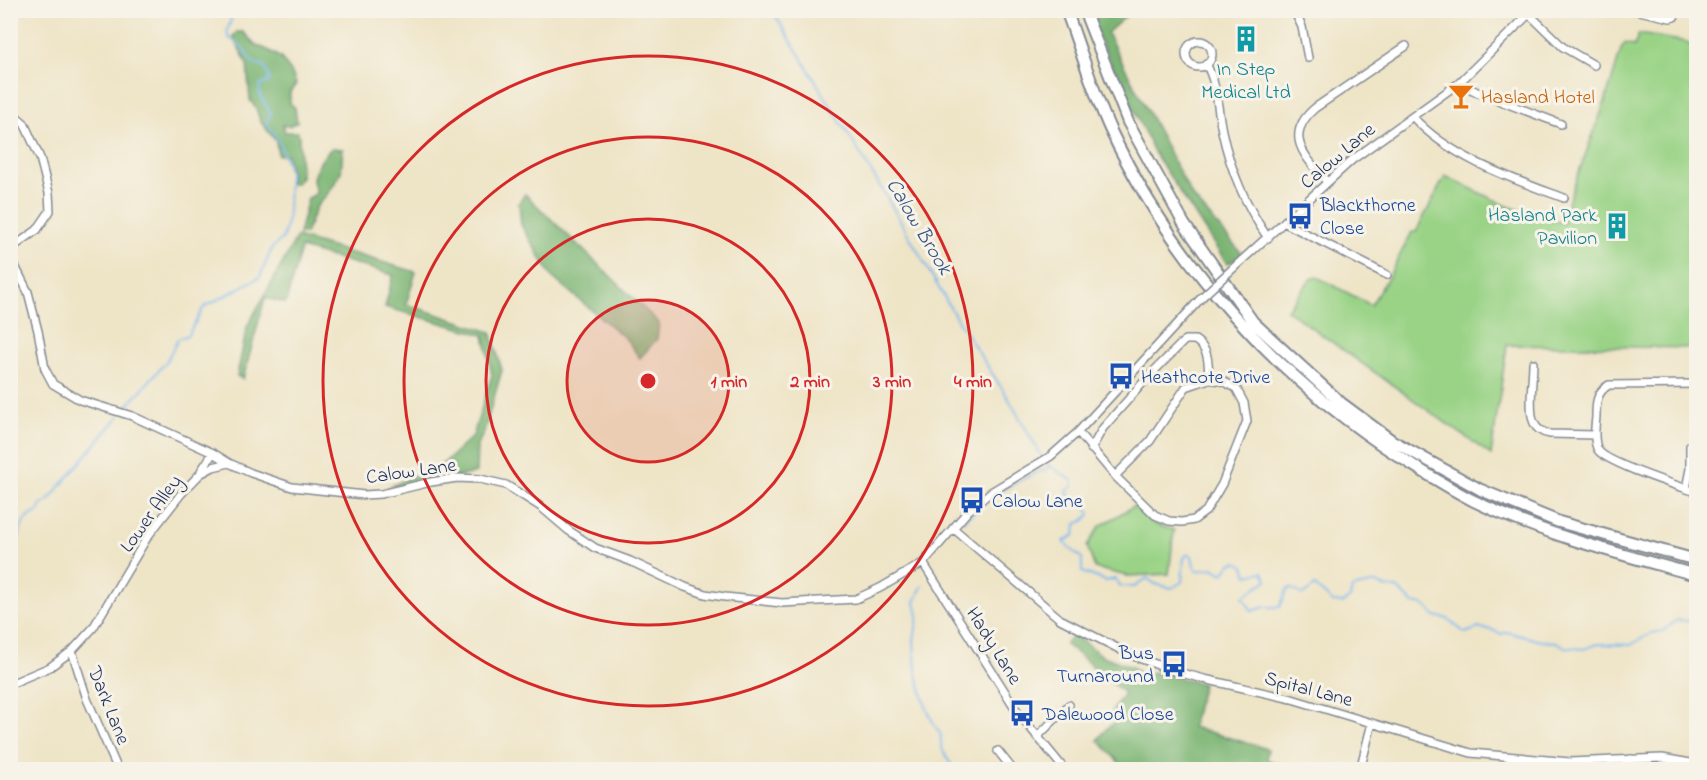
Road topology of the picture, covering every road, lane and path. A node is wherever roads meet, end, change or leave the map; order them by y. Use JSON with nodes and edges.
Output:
{"nodes":[{"id":1,"x":1066,"y":10,"type":"edge"},
{"id":2,"x":1084,"y":10,"type":"edge"},
{"id":3,"x":1294,"y":10,"type":"edge"},
{"id":4,"x":1635,"y":10,"type":"edge"},
{"id":5,"x":1678,"y":10,"type":"edge"},
{"id":6,"x":1532,"y":12,"type":"edge"},
{"id":7,"x":1406,"y":46,"type":"dead end"},
{"id":8,"x":1308,"y":58,"type":"dead end"},
{"id":9,"x":1206,"y":64,"type":"dead end"},
{"id":10,"x":1594,"y":65,"type":"dead end"},
{"id":11,"x":1459,"y":83,"type":"junction"},
{"id":12,"x":10,"y":111,"type":"edge"},
{"id":13,"x":1413,"y":117,"type":"junction"},
{"id":14,"x":1561,"y":123,"type":"dead end"},
{"id":15,"x":1328,"y":182,"type":"junction"},
{"id":16,"x":1564,"y":198,"type":"dead end"},
{"id":17,"x":1285,"y":222,"type":"junction"},
{"id":18,"x":1268,"y":237,"type":"junction"},
{"id":19,"x":1387,"y":274,"type":"dead end"},
{"id":20,"x":1533,"y":363,"type":"dead end"},
{"id":21,"x":1209,"y":380,"type":"junction"},
{"id":22,"x":1696,"y":384,"type":"edge"},
{"id":23,"x":1077,"y":432,"type":"junction"},
{"id":24,"x":1595,"y":435,"type":"junction"},
{"id":25,"x":1690,"y":446,"type":"dead end"},
{"id":26,"x":1091,"y":449,"type":"junction"},
{"id":27,"x":213,"y":453,"type":"junction"},
{"id":28,"x":229,"y":464,"type":"junction"},
{"id":29,"x":200,"y":474,"type":"junction"},
{"id":30,"x":1115,"y":476,"type":"junction"},
{"id":31,"x":1686,"y":489,"type":"junction"},
{"id":32,"x":1696,"y":492,"type":"edge"},
{"id":33,"x":953,"y":528,"type":"junction"},
{"id":34,"x":1696,"y":560,"type":"edge"},
{"id":35,"x":923,"y":563,"type":"junction"},
{"id":36,"x":1696,"y":575,"type":"edge"},
{"id":37,"x":72,"y":651,"type":"junction"},
{"id":38,"x":10,"y":684,"type":"edge"},
{"id":39,"x":1069,"y":705,"type":"dead end"},
{"id":40,"x":1372,"y":723,"type":"junction"},
{"id":41,"x":1036,"y":737,"type":"junction"},
{"id":42,"x":998,"y":751,"type":"dead end"},
{"id":43,"x":1510,"y":757,"type":"junction"},
{"id":44,"x":1631,"y":759,"type":"junction"},
{"id":45,"x":1696,"y":764,"type":"edge"},
{"id":46,"x":118,"y":770,"type":"edge"},
{"id":47,"x":1013,"y":770,"type":"edge"},
{"id":48,"x":1065,"y":770,"type":"edge"},
{"id":49,"x":1360,"y":770,"type":"edge"},
{"id":50,"x":1509,"y":770,"type":"edge"},
{"id":51,"x":1632,"y":770,"type":"edge"}],
"edges":[{"from":1,"to":36,"type":"highway"},
{"from":2,"to":34,"type":"highway"},
{"from":3,"to":8,"type":"street"},
{"from":4,"to":5,"type":"street"},
{"from":6,"to":10,"type":"street"},
{"from":6,"to":11,"type":"street","name":"Calow Lane"},
{"from":7,"to":15,"type":"street"},
{"from":9,"to":18,"type":"street"},
{"from":11,"to":13,"type":"street","name":"Calow Lane"},
{"from":11,"to":14,"type":"street"},
{"from":12,"to":27,"type":"street","name":"Calow Lane"},
{"from":13,"to":15,"type":"street","name":"Calow Lane"},
{"from":13,"to":16,"type":"street"},
{"from":15,"to":17,"type":"street","name":"Calow Lane"},
{"from":17,"to":18,"type":"street","name":"Calow Lane"},
{"from":17,"to":19,"type":"street"},
{"from":18,"to":23,"type":"street","name":"Calow Lane","bridge":true},
{"from":20,"to":24,"type":"street"},
{"from":21,"to":26,"type":"street"},
{"from":21,"to":30,"type":"street"},
{"from":21,"to":30,"type":"street"},
{"from":22,"to":24,"type":"street"},
{"from":23,"to":26,"type":"street"},
{"from":23,"to":33,"type":"street","name":"Calow Lane"},
{"from":24,"to":31,"type":"street"},
{"from":25,"to":31,"type":"street"},
{"from":26,"to":30,"type":"street"},
{"from":27,"to":28,"type":"street","name":"Calow Lane"},
{"from":27,"to":29,"type":"street"},
{"from":28,"to":29,"type":"street","name":"Lower Alley"},
{"from":28,"to":35,"type":"street","name":"Calow Lane"},
{"from":29,"to":37,"type":"street","name":"Lower Alley"},
{"from":31,"to":32,"type":"street"},
{"from":33,"to":35,"type":"street","name":"Calow Lane"},
{"from":33,"to":40,"type":"street","name":"Spital Lane"},
{"from":35,"to":41,"type":"street","name":"Hady Lane"},
{"from":37,"to":38,"type":"street","name":"Lower Alley"},
{"from":37,"to":46,"type":"street","name":"Dark Lane"},
{"from":39,"to":41,"type":"street"},
{"from":40,"to":43,"type":"street","name":"Spital Lane"},
{"from":40,"to":49,"type":"street"},
{"from":41,"to":48,"type":"street","name":"Hady Lane"},
{"from":42,"to":47,"type":"street"},
{"from":43,"to":44,"type":"street","name":"Spital Lane"},
{"from":43,"to":50,"type":"street"},
{"from":44,"to":45,"type":"street","name":"Spital Lane"},
{"from":44,"to":51,"type":"street"}]}
